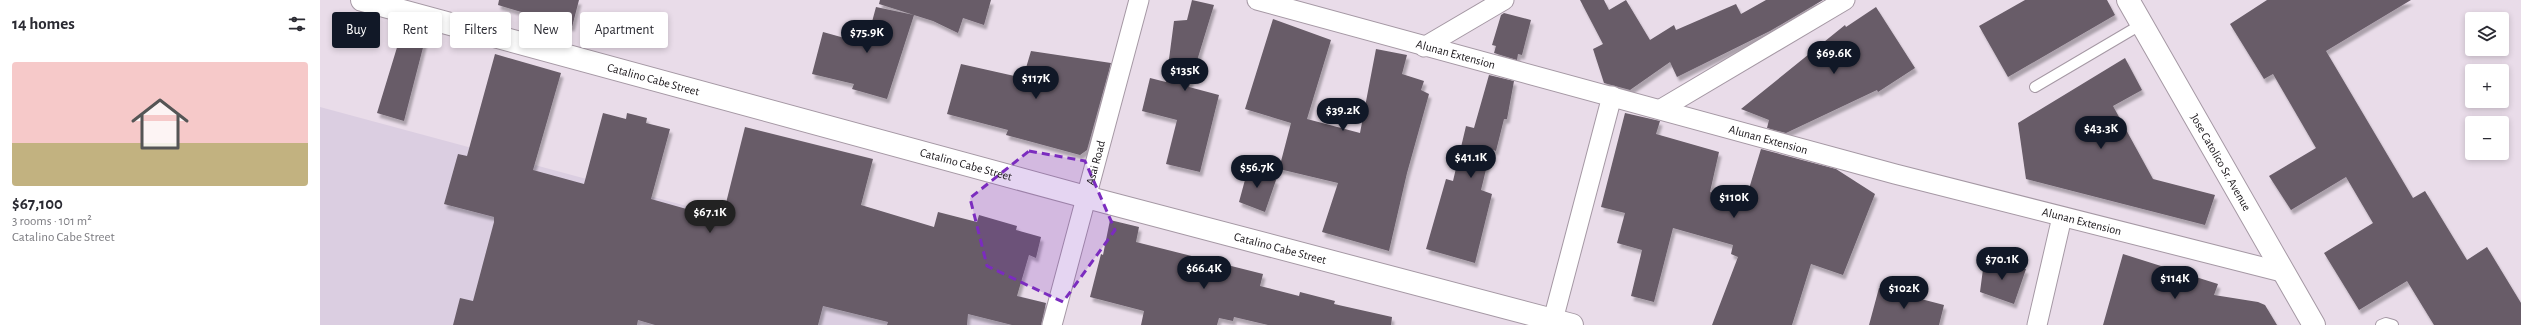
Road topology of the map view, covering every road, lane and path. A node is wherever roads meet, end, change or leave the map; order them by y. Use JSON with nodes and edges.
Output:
{"nodes":[{"id":1,"x":362,"y":0,"type":"edge"},
{"id":2,"x":1139,"y":0,"type":"edge"},
{"id":3,"x":1257,"y":0,"type":"edge"},
{"id":4,"x":1504,"y":0,"type":"edge"},
{"id":5,"x":1845,"y":0,"type":"edge"},
{"id":6,"x":2130,"y":1,"type":"edge"},
{"id":7,"x":2142,"y":24,"type":"junction"},
{"id":8,"x":1424,"y":47,"type":"junction"},
{"id":9,"x":2035,"y":87,"type":"dead end"},
{"id":10,"x":1612,"y":96,"type":"junction"},
{"id":11,"x":1661,"y":109,"type":"junction"},
{"id":12,"x":1086,"y":197,"type":"junction"},
{"id":13,"x":2062,"y":217,"type":"junction"},
{"id":14,"x":2282,"y":272,"type":"junction"},
{"id":15,"x":1563,"y":323,"type":"edge"},
{"id":16,"x":1052,"y":325,"type":"edge"},
{"id":17,"x":2037,"y":325,"type":"edge"},
{"id":18,"x":2314,"y":325,"type":"edge"},
{"id":19,"x":2381,"y":325,"type":"edge"},
{"id":20,"x":2394,"y":325,"type":"edge"}],
"edges":[{"from":1,"to":12,"type":"street","name":"Catalino Cabe Street"},
{"from":2,"to":12,"type":"street","name":"Asai Road"},
{"from":3,"to":8,"type":"street","name":"Alunan Extension"},
{"from":4,"to":8,"type":"street"},
{"from":5,"to":11,"type":"street"},
{"from":6,"to":7,"type":"street","name":"Jose Catolico Sr. Avenue"},
{"from":7,"to":9,"type":"lane"},
{"from":7,"to":14,"type":"street","name":"Jose Catolico Sr. Avenue"},
{"from":8,"to":10,"type":"street","name":"Alunan Extension"},
{"from":10,"to":11,"type":"street","name":"Alunan Extension"},
{"from":10,"to":15,"type":"street"},
{"from":11,"to":13,"type":"street","name":"Alunan Extension"},
{"from":12,"to":15,"type":"street","name":"Catalino Cabe Street"},
{"from":12,"to":16,"type":"street","name":"Asai Road"},
{"from":13,"to":14,"type":"street","name":"Alunan Extension"},
{"from":13,"to":17,"type":"street"},
{"from":14,"to":18,"type":"street","name":"Jose Catolico Sr. Avenue"},
{"from":19,"to":20,"type":"lane"}]}
